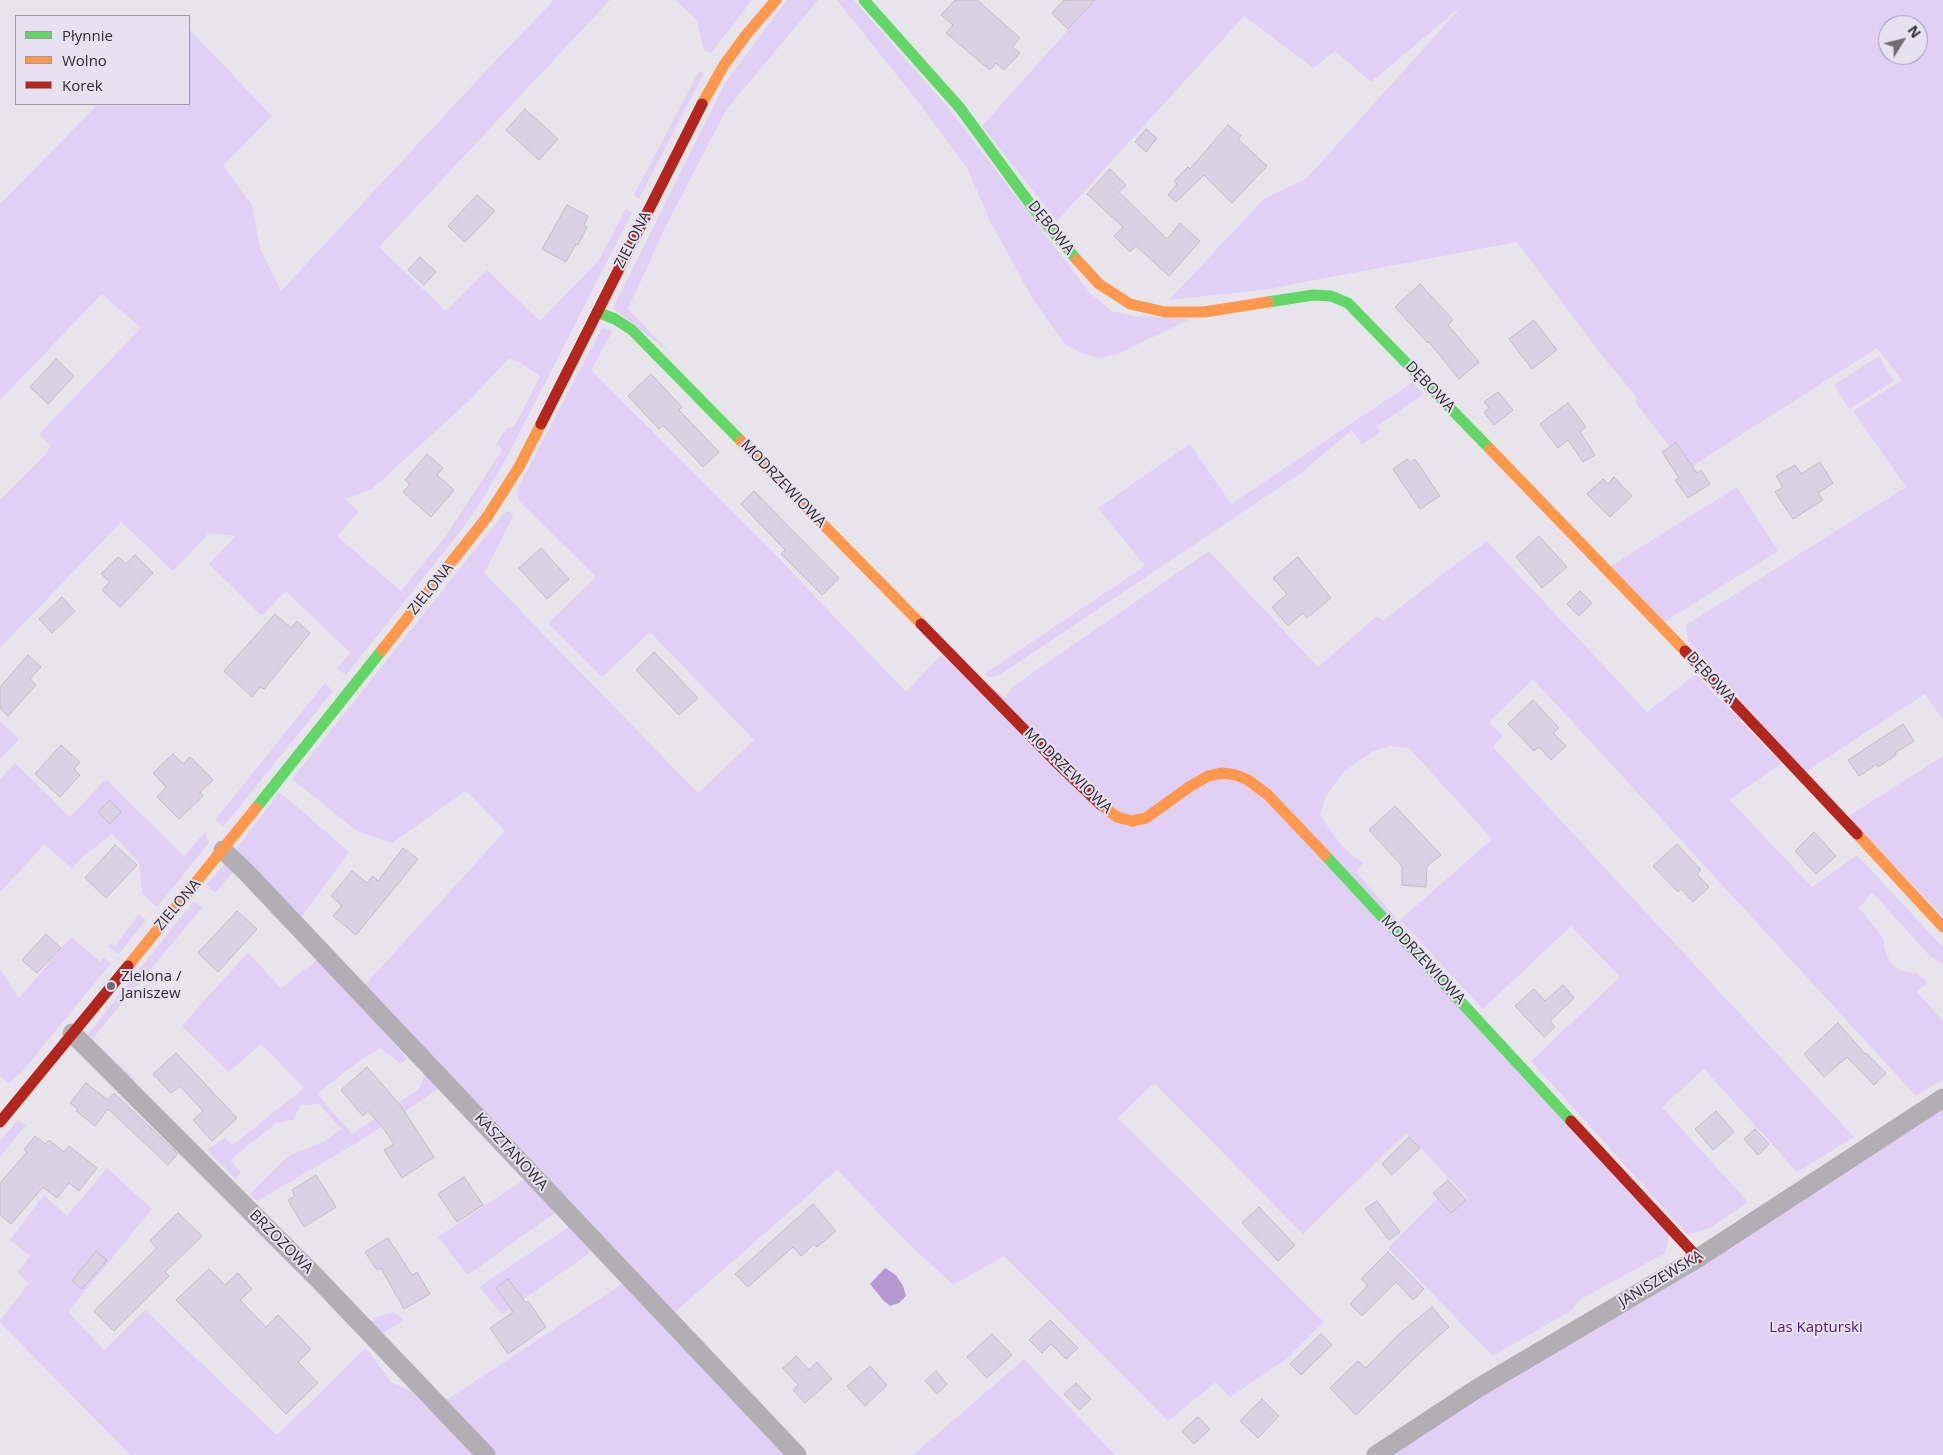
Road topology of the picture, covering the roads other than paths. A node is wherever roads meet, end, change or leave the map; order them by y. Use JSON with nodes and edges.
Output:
{"nodes":[{"id":1,"x":776,"y":0,"type":"edge"},
{"id":2,"x":864,"y":0,"type":"edge"},
{"id":3,"x":597,"y":312,"type":"junction"},
{"id":4,"x":223,"y":850,"type":"junction"},
{"id":5,"x":1943,"y":927,"type":"edge"},
{"id":6,"x":72,"y":1033,"type":"junction"},
{"id":7,"x":1943,"y":1098,"type":"edge"},
{"id":8,"x":4,"y":1110,"type":"edge"},
{"id":9,"x":1698,"y":1258,"type":"junction"},
{"id":10,"x":486,"y":1455,"type":"edge"},
{"id":11,"x":797,"y":1455,"type":"edge"},
{"id":12,"x":1376,"y":1455,"type":"edge"}],
"edges":[{"from":1,"to":3,"type":"street","name":"ZIELONA"},
{"from":2,"to":5,"type":"street","name":"DĘBOWA"},
{"from":3,"to":4,"type":"street","name":"ZIELONA"},
{"from":3,"to":9,"type":"street","name":"MODRZEWIOWA"},
{"from":4,"to":6,"type":"street","name":"ZIELONA"},
{"from":4,"to":11,"type":"street","name":"KASZTANOWA"},
{"from":6,"to":8,"type":"street","name":"ZIELONA"},
{"from":6,"to":10,"type":"street","name":"BRZOZOWA"},
{"from":7,"to":9,"type":"street","name":"JANISZEWSKA"},
{"from":9,"to":12,"type":"street","name":"JANISZEWSKA"}]}
